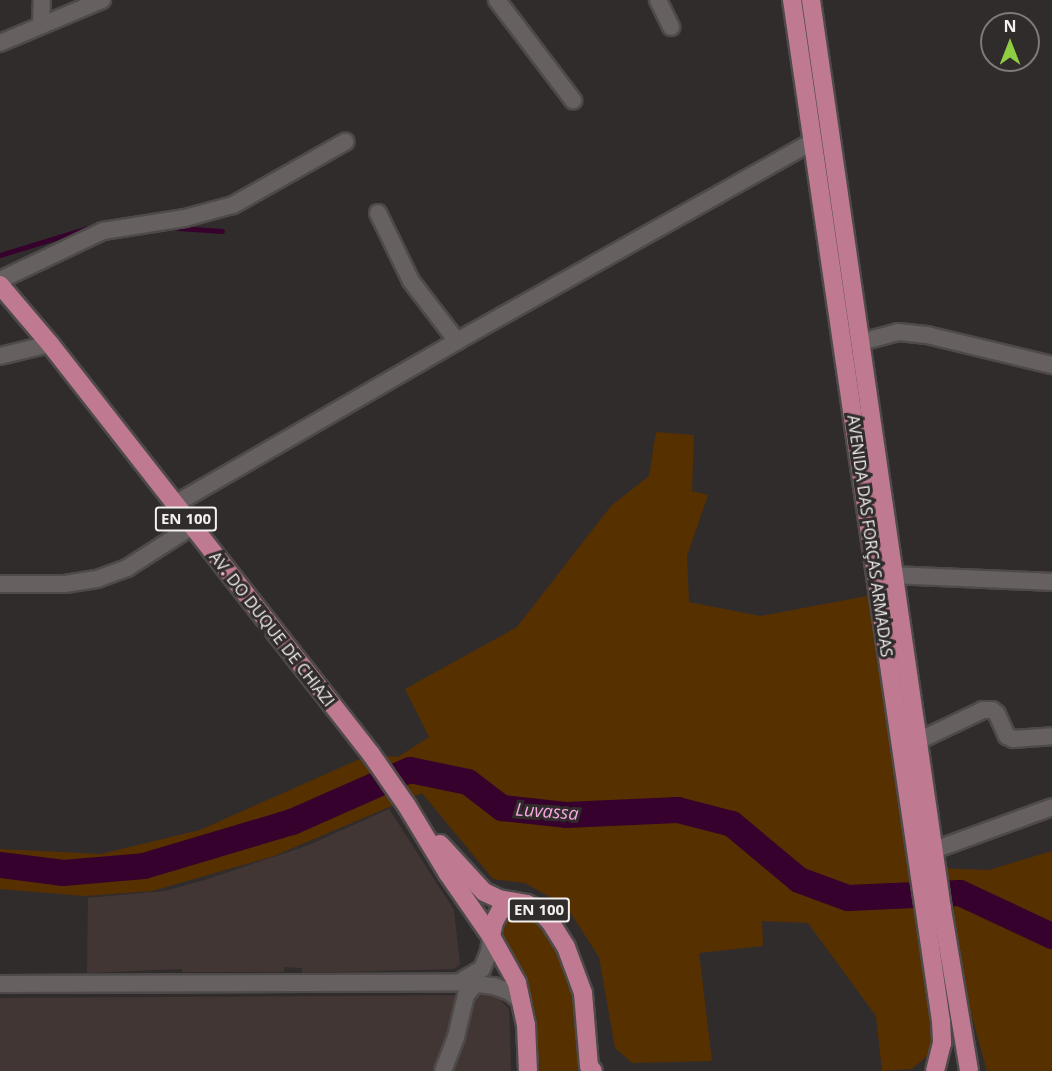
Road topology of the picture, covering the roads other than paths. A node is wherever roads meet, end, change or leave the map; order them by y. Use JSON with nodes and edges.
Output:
{"nodes":[{"id":1,"x":42,"y":0,"type":"edge"},
{"id":2,"x":102,"y":0,"type":"edge"},
{"id":3,"x":497,"y":0,"type":"edge"},
{"id":4,"x":658,"y":0,"type":"edge"},
{"id":5,"x":792,"y":0,"type":"edge"},
{"id":6,"x":813,"y":0,"type":"edge"},
{"id":7,"x":41,"y":24,"type":"junction"},
{"id":8,"x":671,"y":27,"type":"dead end"},
{"id":9,"x":0,"y":43,"type":"edge"},
{"id":10,"x":573,"y":100,"type":"dead end"},
{"id":11,"x":345,"y":142,"type":"dead end"},
{"id":12,"x":812,"y":142,"type":"junction"},
{"id":13,"x":378,"y":213,"type":"dead end"},
{"id":14,"x":0,"y":280,"type":"edge"},
{"id":15,"x":0,"y":285,"type":"edge"},
{"id":16,"x":457,"y":341,"type":"junction"},
{"id":17,"x":861,"y":342,"type":"junction"},
{"id":18,"x":50,"y":344,"type":"junction"},
{"id":19,"x":0,"y":356,"type":"edge"},
{"id":20,"x":1052,"y":365,"type":"edge"},
{"id":21,"x":176,"y":504,"type":"junction"},
{"id":22,"x":191,"y":527,"type":"junction"},
{"id":23,"x":894,"y":575,"type":"junction"},
{"id":24,"x":1052,"y":582,"type":"edge"},
{"id":25,"x":0,"y":584,"type":"edge"},
{"id":26,"x":1052,"y":736,"type":"edge"},
{"id":27,"x":918,"y":741,"type":"junction"},
{"id":28,"x":406,"y":806,"type":"junction"},
{"id":29,"x":1052,"y":807,"type":"edge"},
{"id":30,"x":930,"y":863,"type":"junction"},
{"id":31,"x":527,"y":904,"type":"junction"},
{"id":32,"x":933,"y":910,"type":"junction"},
{"id":33,"x":491,"y":936,"type":"junction"},
{"id":34,"x":468,"y":982,"type":"junction"},
{"id":35,"x":0,"y":984,"type":"edge"},
{"id":36,"x":522,"y":1002,"type":"junction"},
{"id":37,"x":590,"y":1069,"type":"edge"},
{"id":38,"x":528,"y":1070,"type":"edge"},
{"id":39,"x":443,"y":1071,"type":"edge"},
{"id":40,"x":934,"y":1071,"type":"edge"},
{"id":41,"x":969,"y":1071,"type":"edge"}],
"edges":[{"from":1,"to":7,"type":"street"},
{"from":2,"to":7,"type":"street"},
{"from":3,"to":10,"type":"street"},
{"from":4,"to":8,"type":"street"},
{"from":5,"to":12,"type":"main road","name":"AVENIDA DAS FORÇAS ARMADAS"},
{"from":6,"to":17,"type":"main road","name":"AVENIDA DAS FORÇAS ARMADAS"},
{"from":7,"to":9,"type":"street"},
{"from":11,"to":14,"type":"street"},
{"from":12,"to":16,"type":"street"},
{"from":12,"to":30,"type":"main road","name":"AVENIDA DAS FORÇAS ARMADAS"},
{"from":13,"to":16,"type":"street"},
{"from":15,"to":18,"type":"main road","name":"AV. DO DUQUE DE CHIAZI","number":"EN 100"},
{"from":16,"to":21,"type":"street"},
{"from":17,"to":20,"type":"street"},
{"from":17,"to":23,"type":"main road","name":"AVENIDA DAS FORÇAS ARMADAS"},
{"from":18,"to":19,"type":"street"},
{"from":18,"to":21,"type":"main road","name":"AV. DO DUQUE DE CHIAZI","number":"EN 100"},
{"from":21,"to":22,"type":"main road","name":"AV. DO DUQUE DE CHIAZI","number":"EN 100"},
{"from":22,"to":25,"type":"street"},
{"from":22,"to":28,"type":"main road","name":"AV. DO DUQUE DE CHIAZI","number":"EN 100"},
{"from":23,"to":24,"type":"street"},
{"from":23,"to":27,"type":"main road","name":"AVENIDA DAS FORÇAS ARMADAS"},
{"from":26,"to":27,"type":"street"},
{"from":27,"to":30,"type":"main road","name":"AVENIDA DAS FORÇAS ARMADAS"},
{"from":28,"to":31,"type":"main road","name":"AV. DO DUQUE DE CHIAZI","number":"EN 100"},
{"from":28,"to":33,"type":"main road","name":"AV. DO DUQUE DE CHIAZI","number":"EN 100"},
{"from":29,"to":30,"type":"street"},
{"from":30,"to":32,"type":"main road","name":"AVENIDA DAS FORÇAS ARMADAS"},
{"from":31,"to":33,"type":"main road","number":"EN 100"},
{"from":31,"to":37,"type":"main road","name":"AV. DO DUQUE DE CHIAZI","number":"EN 100"},
{"from":32,"to":40,"type":"main road","name":"AVENIDA DAS FORÇAS ARMADAS"},
{"from":32,"to":41,"type":"main road","name":"AVENIDA DAS FORÇAS ARMADAS"},
{"from":33,"to":34,"type":"street"},
{"from":33,"to":36,"type":"main road","name":"AV. DO DUQUE DE CHIAZI","number":"EN 100"},
{"from":34,"to":35,"type":"street"},
{"from":34,"to":36,"type":"street"},
{"from":34,"to":39,"type":"street"},
{"from":36,"to":38,"type":"main road","name":"AV. DO DUQUE DE CHIAZI","number":"EN 100"}]}
